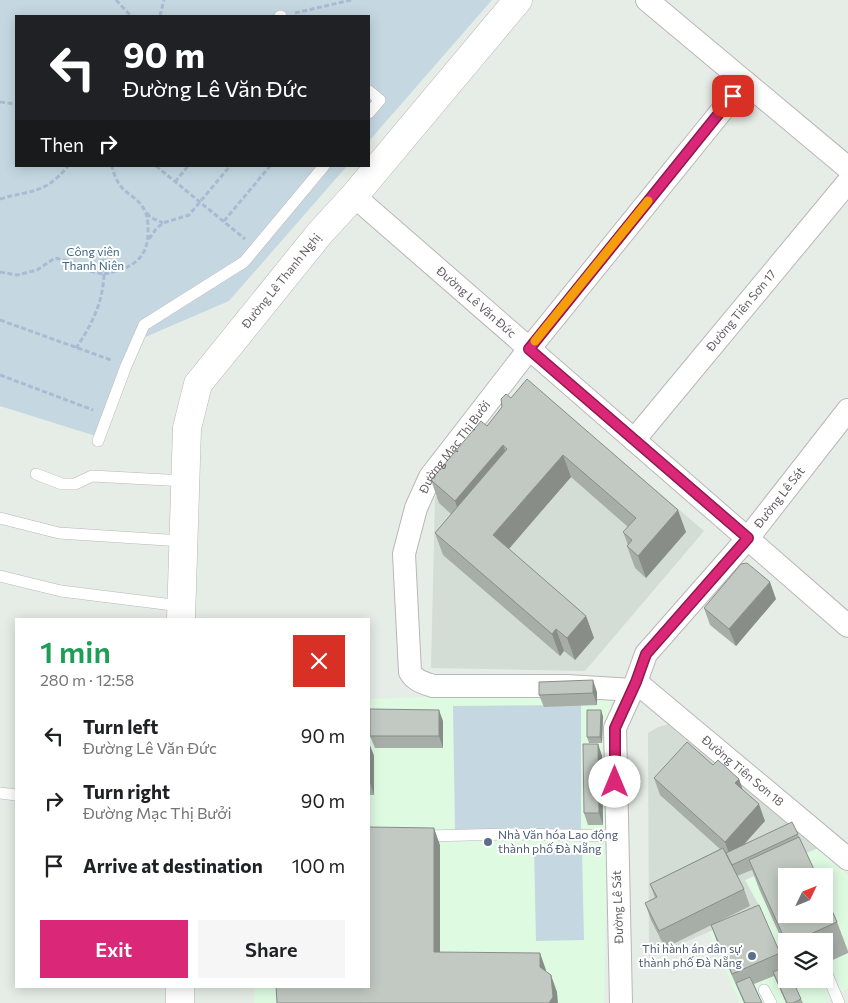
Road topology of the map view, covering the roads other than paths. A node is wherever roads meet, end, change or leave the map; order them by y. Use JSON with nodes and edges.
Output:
{"nodes":[{"id":1,"x":518,"y":0,"type":"edge"},
{"id":2,"x":647,"y":0,"type":"edge"},
{"id":3,"x":745,"y":82,"type":"junction"},
{"id":4,"x":370,"y":91,"type":"edge"},
{"id":5,"x":370,"y":112,"type":"edge"},
{"id":6,"x":323,"y":167,"type":"edge"},
{"id":7,"x":848,"y":168,"type":"edge"},
{"id":8,"x":848,"y":182,"type":"edge"},
{"id":9,"x":354,"y":196,"type":"junction"},
{"id":10,"x":529,"y":349,"type":"junction"},
{"id":11,"x":848,"y":410,"type":"edge"},
{"id":12,"x":634,"y":440,"type":"junction"},
{"id":13,"x":98,"y":441,"type":"dead end"},
{"id":14,"x":36,"y":474,"type":"dead end"},
{"id":15,"x":185,"y":481,"type":"junction"},
{"id":16,"x":0,"y":518,"type":"edge"},
{"id":17,"x":748,"y":538,"type":"junction"},
{"id":18,"x":182,"y":541,"type":"junction"},
{"id":19,"x":0,"y":576,"type":"edge"},
{"id":20,"x":181,"y":612,"type":"edge"},
{"id":21,"x":848,"y":626,"type":"edge"},
{"id":22,"x":635,"y":686,"type":"junction"},
{"id":23,"x":0,"y":793,"type":"edge"},
{"id":24,"x":15,"y":795,"type":"edge"},
{"id":25,"x":428,"y":836,"type":"edge"},
{"id":26,"x":616,"y":836,"type":"junction"},
{"id":27,"x":848,"y":859,"type":"edge"},
{"id":28,"x":180,"y":988,"type":"edge"},
{"id":29,"x":833,"y":988,"type":"edge"},
{"id":30,"x":764,"y":990,"type":"dead end"},
{"id":31,"x":180,"y":1003,"type":"edge"},
{"id":32,"x":621,"y":1003,"type":"edge"},
{"id":33,"x":771,"y":1003,"type":"edge"},
{"id":34,"x":839,"y":1003,"type":"edge"}],
"edges":[{"from":1,"to":9,"type":"main road","name":"Đường Lê Thanh Nghị"},
{"from":2,"to":3,"type":"street"},
{"from":3,"to":7,"type":"street"},
{"from":3,"to":10,"type":"street","name":"Đường Mạc Thị Bưởi"},
{"from":4,"to":5,"type":"lane"},
{"from":6,"to":13,"type":"lane"},
{"from":8,"to":12,"type":"street","name":"Đường Tiên Sơn 17"},
{"from":9,"to":10,"type":"street","name":"Đường Lê Văn Đức"},
{"from":9,"to":15,"type":"main road","name":"Đường Lê Thanh Nghị"},
{"from":10,"to":12,"type":"street","name":"Đường Lê Văn Đức"},
{"from":10,"to":22,"type":"street","name":"Đường Mạc Thị Bưởi"},
{"from":11,"to":17,"type":"street","name":"Đường Lê Sát"},
{"from":12,"to":17,"type":"street","name":"Đường Lê Văn Đức"},
{"from":14,"to":15,"type":"lane"},
{"from":15,"to":18,"type":"main road","name":"Đường Lê Thanh Nghị"},
{"from":16,"to":18,"type":"lane"},
{"from":17,"to":21,"type":"street","name":"Đường Lê Văn Đức"},
{"from":17,"to":22,"type":"street","name":"Đường Lê Sát"},
{"from":18,"to":20,"type":"main road","name":"Đường Lê Thanh Nghị"},
{"from":19,"to":20,"type":"lane"},
{"from":22,"to":26,"type":"street","name":"Đường Lê Sát"},
{"from":22,"to":27,"type":"street","name":"Đường Tiên Sơn 18"},
{"from":23,"to":24,"type":"lane"},
{"from":25,"to":26,"type":"lane"},
{"from":26,"to":32,"type":"street","name":"Đường Lê Sát"},
{"from":28,"to":31,"type":"main road"},
{"from":29,"to":34,"type":"lane"},
{"from":30,"to":33,"type":"lane"}]}
